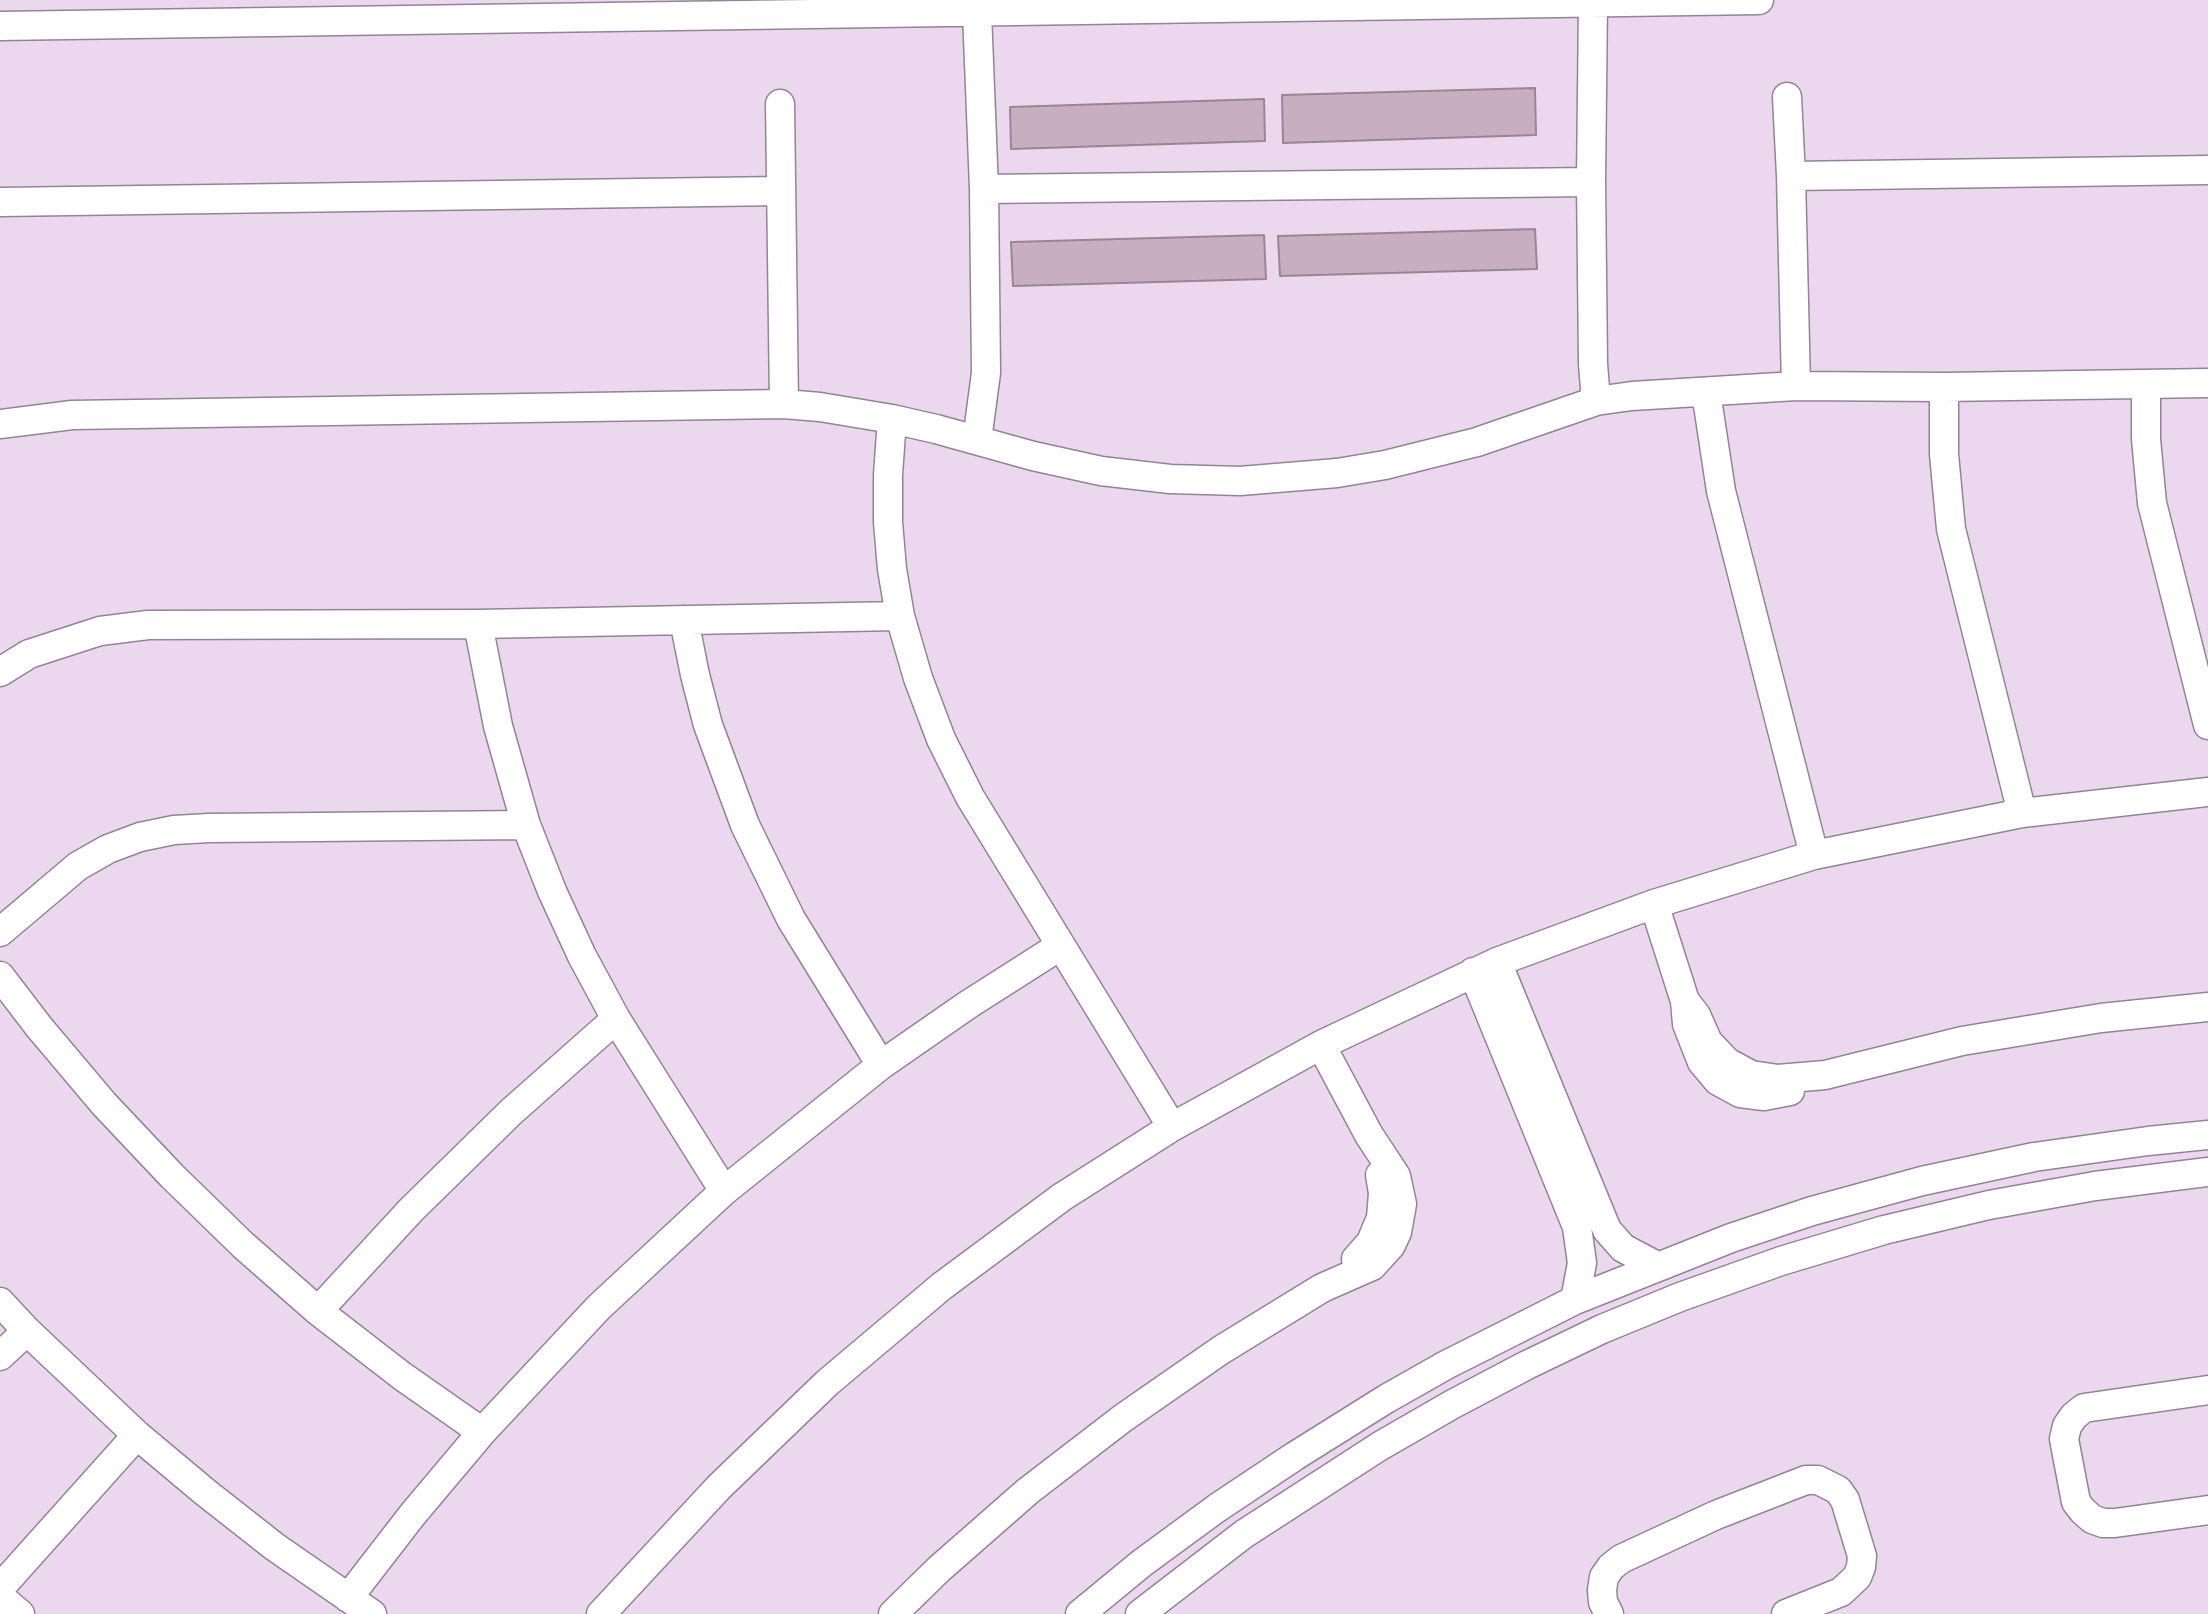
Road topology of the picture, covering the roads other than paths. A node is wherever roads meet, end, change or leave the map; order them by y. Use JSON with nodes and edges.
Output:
{"nodes":[{"id":1,"x":520,"y":0,"type":"edge"},
{"id":2,"x":1759,"y":0,"type":"edge"},
{"id":3,"x":1593,"y":2,"type":"junction"},
{"id":4,"x":1347,"y":4,"type":"edge"},
{"id":5,"x":977,"y":12,"type":"junction"},
{"id":6,"x":424,"y":18,"type":"junction"},
{"id":7,"x":0,"y":26,"type":"edge"},
{"id":8,"x":1787,"y":97,"type":"dead end"},
{"id":9,"x":780,"y":104,"type":"dead end"},
{"id":10,"x":2208,"y":170,"type":"edge"},
{"id":11,"x":1791,"y":176,"type":"junction"},
{"id":12,"x":1591,"y":182,"type":"junction"},
{"id":13,"x":984,"y":189,"type":"junction"},
{"id":14,"x":781,"y":191,"type":"junction"},
{"id":15,"x":0,"y":202,"type":"edge"},
{"id":16,"x":2208,"y":383,"type":"edge"},
{"id":17,"x":2146,"y":384,"type":"junction"},
{"id":18,"x":1796,"y":386,"type":"junction"},
{"id":19,"x":1944,"y":387,"type":"junction"},
{"id":20,"x":1706,"y":392,"type":"junction"},
{"id":21,"x":1596,"y":401,"type":"junction"},
{"id":22,"x":784,"y":404,"type":"junction"},
{"id":23,"x":892,"y":419,"type":"junction"},
{"id":24,"x":0,"y":424,"type":"edge"},
{"id":25,"x":977,"y":440,"type":"junction"},
{"id":26,"x":901,"y":616,"type":"junction"},
{"id":27,"x":684,"y":620,"type":"junction"},
{"id":28,"x":478,"y":624,"type":"junction"},
{"id":29,"x":0,"y":672,"type":"edge"},
{"id":30,"x":2208,"y":725,"type":"edge"},
{"id":31,"x":2208,"y":792,"type":"edge"},
{"id":32,"x":2022,"y":813,"type":"junction"},
{"id":33,"x":526,"y":825,"type":"junction"},
{"id":34,"x":1814,"y":855,"type":"junction"},
{"id":35,"x":1654,"y":904,"type":"junction"},
{"id":36,"x":0,"y":932,"type":"edge"},
{"id":37,"x":1060,"y":946,"type":"junction"},
{"id":38,"x":1485,"y":967,"type":"junction"},
{"id":39,"x":0,"y":976,"type":"edge"},
{"id":40,"x":2208,"y":1007,"type":"edge"},
{"id":41,"x":616,"y":1019,"type":"junction"},
{"id":42,"x":1321,"y":1045,"type":"junction"},
{"id":43,"x":881,"y":1065,"type":"junction"},
{"id":44,"x":1172,"y":1127,"type":"junction"},
{"id":45,"x":1552,"y":1129,"type":"junction"},
{"id":46,"x":2208,"y":1135,"type":"edge"},
{"id":47,"x":2208,"y":1172,"type":"edge"},
{"id":48,"x":724,"y":1191,"type":"junction"},
{"id":49,"x":1657,"y":1266,"type":"junction"},
{"id":50,"x":1574,"y":1300,"type":"junction"},
{"id":51,"x":3,"y":1310,"type":"edge"},
{"id":52,"x":318,"y":1311,"type":"junction"},
{"id":53,"x":27,"y":1331,"type":"junction"},
{"id":54,"x":0,"y":1356,"type":"edge"},
{"id":55,"x":2208,"y":1390,"type":"edge"},
{"id":56,"x":482,"y":1432,"type":"junction"},
{"id":57,"x":137,"y":1435,"type":"junction"},
{"id":58,"x":2208,"y":1510,"type":"edge"},
{"id":59,"x":0,"y":1588,"type":"edge"},
{"id":60,"x":0,"y":1597,"type":"edge"},
{"id":61,"x":348,"y":1598,"type":"junction"},
{"id":62,"x":609,"y":1609,"type":"edge"},
{"id":63,"x":20,"y":1614,"type":"edge"},
{"id":64,"x":372,"y":1614,"type":"edge"},
{"id":65,"x":893,"y":1614,"type":"edge"},
{"id":66,"x":1080,"y":1614,"type":"edge"},
{"id":67,"x":1140,"y":1614,"type":"edge"},
{"id":68,"x":1609,"y":1614,"type":"edge"},
{"id":69,"x":1786,"y":1614,"type":"edge"}],
"edges":[{"from":1,"to":6,"type":"street"},
{"from":2,"to":3,"type":"street"},
{"from":3,"to":4,"type":"street"},
{"from":3,"to":12,"type":"street"},
{"from":4,"to":5,"type":"street"},
{"from":5,"to":6,"type":"street"},
{"from":5,"to":13,"type":"street"},
{"from":6,"to":7,"type":"street"},
{"from":8,"to":11,"type":"street"},
{"from":9,"to":14,"type":"street"},
{"from":10,"to":11,"type":"street"},
{"from":11,"to":18,"type":"street"},
{"from":12,"to":13,"type":"street"},
{"from":12,"to":21,"type":"street"},
{"from":13,"to":25,"type":"street"},
{"from":14,"to":15,"type":"street"},
{"from":14,"to":22,"type":"street"},
{"from":16,"to":17,"type":"street"},
{"from":17,"to":19,"type":"street"},
{"from":17,"to":30,"type":"street"},
{"from":18,"to":19,"type":"street"},
{"from":18,"to":20,"type":"street"},
{"from":19,"to":32,"type":"street"},
{"from":20,"to":21,"type":"street"},
{"from":20,"to":34,"type":"street"},
{"from":21,"to":25,"type":"street"},
{"from":22,"to":23,"type":"street"},
{"from":22,"to":24,"type":"street"},
{"from":23,"to":25,"type":"street"},
{"from":23,"to":26,"type":"street"},
{"from":26,"to":27,"type":"street"},
{"from":26,"to":37,"type":"street"},
{"from":27,"to":28,"type":"street"},
{"from":27,"to":43,"type":"street"},
{"from":28,"to":29,"type":"street"},
{"from":28,"to":33,"type":"street"},
{"from":31,"to":32,"type":"street"},
{"from":32,"to":34,"type":"street"},
{"from":33,"to":36,"type":"street"},
{"from":33,"to":41,"type":"street"},
{"from":34,"to":35,"type":"street"},
{"from":35,"to":38,"type":"street"},
{"from":35,"to":40,"type":"street"},
{"from":37,"to":43,"type":"street"},
{"from":37,"to":44,"type":"street"},
{"from":38,"to":42,"type":"street"},
{"from":38,"to":45,"type":"street"},
{"from":39,"to":52,"type":"street"},
{"from":41,"to":48,"type":"street"},
{"from":41,"to":52,"type":"street"},
{"from":42,"to":44,"type":"street"},
{"from":42,"to":65,"type":"street"},
{"from":43,"to":48,"type":"street"},
{"from":44,"to":62,"type":"street"},
{"from":45,"to":49,"type":"street"},
{"from":45,"to":50,"type":"street"},
{"from":46,"to":49,"type":"street"},
{"from":47,"to":67,"type":"street"},
{"from":48,"to":56,"type":"street"},
{"from":49,"to":50,"type":"street"},
{"from":50,"to":66,"type":"street"},
{"from":51,"to":53,"type":"street"},
{"from":52,"to":56,"type":"street"},
{"from":53,"to":54,"type":"street"},
{"from":53,"to":57,"type":"street"},
{"from":55,"to":58,"type":"street"},
{"from":56,"to":61,"type":"street"},
{"from":57,"to":59,"type":"street"},
{"from":57,"to":61,"type":"street"},
{"from":60,"to":63,"type":"street"},
{"from":61,"to":64,"type":"street"},
{"from":68,"to":69,"type":"street"}]}
